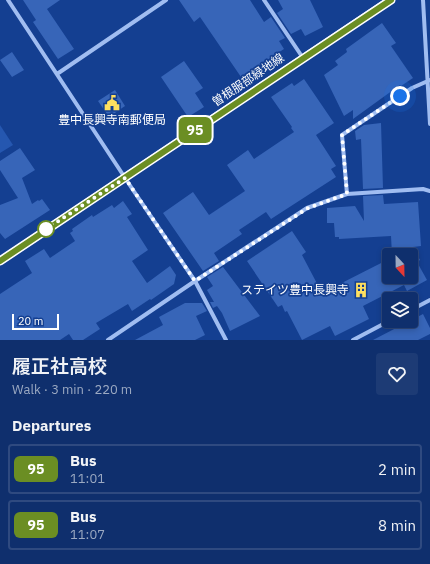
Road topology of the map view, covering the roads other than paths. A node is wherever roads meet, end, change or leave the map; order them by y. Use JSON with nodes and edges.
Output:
{"nodes":[{"id":1,"x":8,"y":0,"type":"edge"},
{"id":2,"x":166,"y":0,"type":"edge"},
{"id":3,"x":264,"y":0,"type":"edge"},
{"id":4,"x":390,"y":0,"type":"edge"},
{"id":5,"x":423,"y":0,"type":"edge"},
{"id":6,"x":303,"y":58,"type":"junction"},
{"id":7,"x":57,"y":74,"type":"junction"},
{"id":8,"x":429,"y":81,"type":"edge"},
{"id":9,"x":430,"y":124,"type":"edge"},
{"id":10,"x":125,"y":178,"type":"junction"},
{"id":11,"x":430,"y":191,"type":"edge"},
{"id":12,"x":347,"y":194,"type":"junction"},
{"id":13,"x":0,"y":261,"type":"edge"},
{"id":14,"x":195,"y":281,"type":"junction"},
{"id":15,"x":430,"y":300,"type":"edge"},
{"id":16,"x":418,"y":306,"type":"edge"},
{"id":17,"x":382,"y":325,"type":"edge"},
{"id":18,"x":108,"y":340,"type":"edge"},
{"id":19,"x":226,"y":340,"type":"edge"},
{"id":20,"x":353,"y":340,"type":"edge"}],
"edges":[{"from":1,"to":7,"type":"street"},
{"from":2,"to":7,"type":"street"},
{"from":3,"to":6,"type":"street"},
{"from":4,"to":6,"type":"street","name":"曽根服部緑地線"},
{"from":5,"to":8,"type":"street"},
{"from":6,"to":10,"type":"street","name":"曽根服部緑地線"},
{"from":7,"to":10,"type":"street"},
{"from":8,"to":9,"type":"street"},
{"from":8,"to":12,"type":"street"},
{"from":10,"to":13,"type":"street","name":"曽根服部緑地線"},
{"from":10,"to":14,"type":"street"},
{"from":11,"to":12,"type":"street"},
{"from":12,"to":14,"type":"street"},
{"from":14,"to":18,"type":"street"},
{"from":14,"to":19,"type":"street"},
{"from":15,"to":16,"type":"street"},
{"from":17,"to":20,"type":"street"}]}
